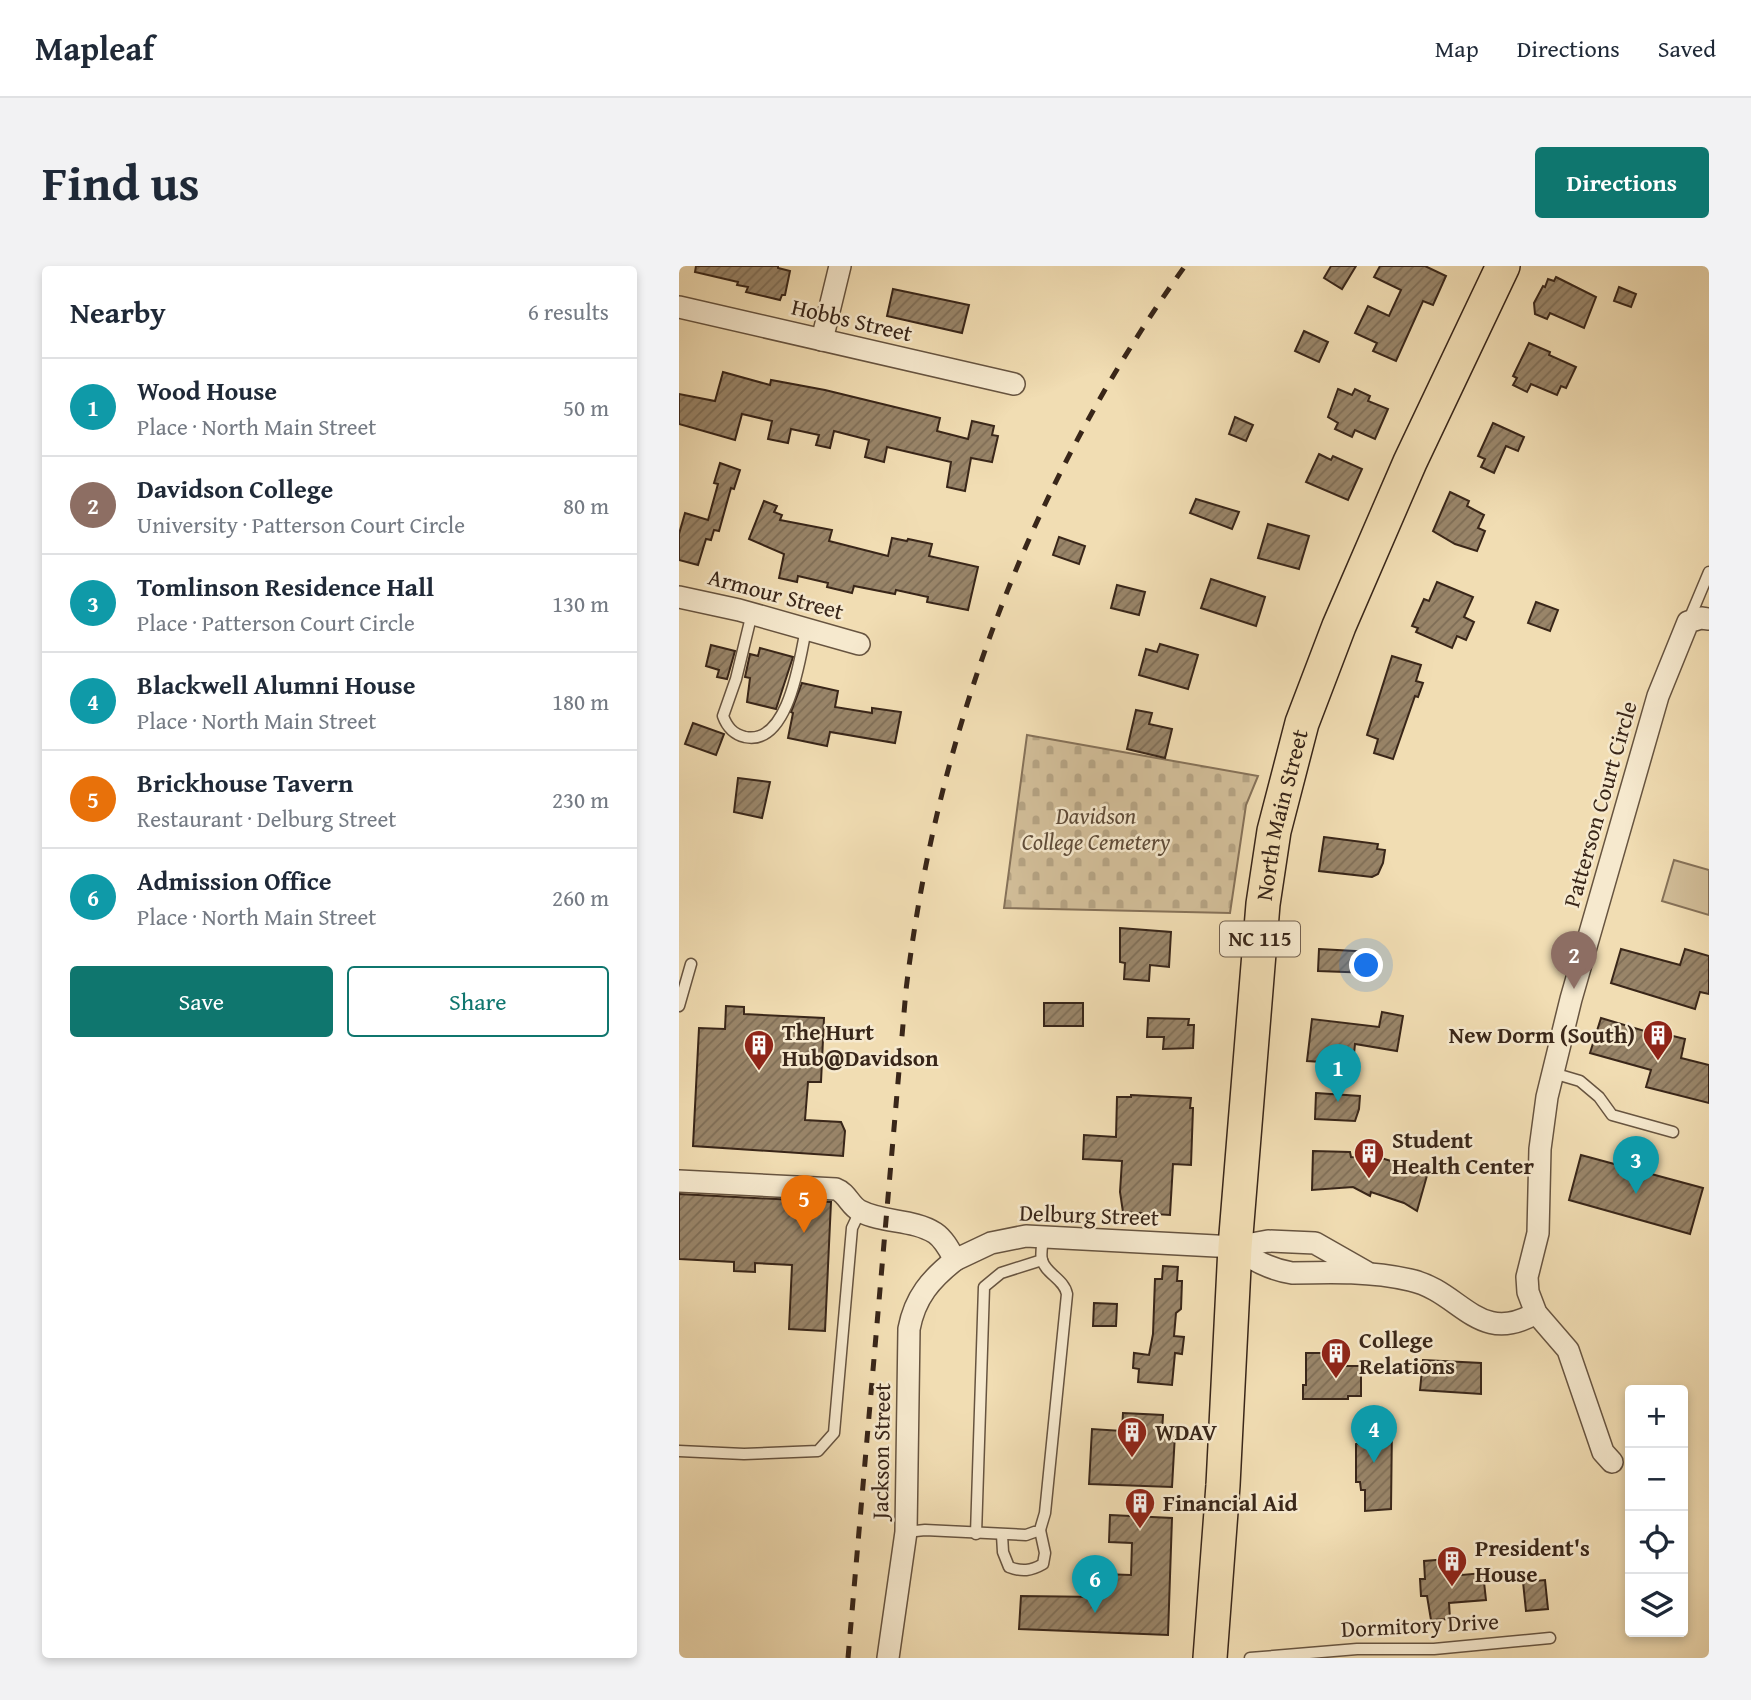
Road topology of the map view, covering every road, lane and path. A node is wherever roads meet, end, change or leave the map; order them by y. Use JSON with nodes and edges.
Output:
{"nodes":[{"id":1,"x":840,"y":266,"type":"edge"},
{"id":2,"x":1503,"y":266,"type":"edge"},
{"id":3,"x":679,"y":307,"type":"edge"},
{"id":4,"x":822,"y":340,"type":"junction"},
{"id":5,"x":1014,"y":384,"type":"dead end"},
{"id":6,"x":1709,"y":572,"type":"edge"},
{"id":7,"x":679,"y":597,"type":"edge"},
{"id":8,"x":752,"y":614,"type":"junction"},
{"id":9,"x":1699,"y":621,"type":"edge"},
{"id":10,"x":806,"y":629,"type":"junction"},
{"id":11,"x":859,"y":644,"type":"dead end"},
{"id":12,"x":691,"y":964,"type":"dead end"},
{"id":13,"x":679,"y":1006,"type":"edge"},
{"id":14,"x":1553,"y":1073,"type":"junction"},
{"id":15,"x":1674,"y":1132,"type":"dead end"},
{"id":16,"x":679,"y":1181,"type":"edge"},
{"id":17,"x":860,"y":1211,"type":"junction"},
{"id":18,"x":1043,"y":1236,"type":"junction"},
{"id":19,"x":1234,"y":1247,"type":"junction"},
{"id":20,"x":955,"y":1259,"type":"junction"},
{"id":21,"x":1042,"y":1260,"type":"junction"},
{"id":22,"x":1366,"y":1272,"type":"junction"},
{"id":23,"x":1536,"y":1313,"type":"junction"},
{"id":24,"x":679,"y":1451,"type":"edge"},
{"id":25,"x":1612,"y":1462,"type":"dead end"},
{"id":26,"x":1040,"y":1530,"type":"junction"},
{"id":27,"x":906,"y":1532,"type":"junction"},
{"id":28,"x":976,"y":1534,"type":"junction"},
{"id":29,"x":1002,"y":1535,"type":"junction"},
{"id":30,"x":1550,"y":1638,"type":"dead end"},
{"id":31,"x":1379,"y":1653,"type":"edge"},
{"id":32,"x":1279,"y":1656,"type":"edge"},
{"id":33,"x":888,"y":1658,"type":"edge"},
{"id":34,"x":1210,"y":1658,"type":"edge"},
{"id":35,"x":1250,"y":1658,"type":"edge"}],
"edges":[{"from":1,"to":4,"type":"street"},
{"from":2,"to":19,"type":"main road","name":"North Main Street","number":"NC 115"},
{"from":3,"to":4,"type":"street","name":"Hobbs Street"},
{"from":4,"to":5,"type":"street","name":"Hobbs Street"},
{"from":6,"to":9,"type":"lane"},
{"from":7,"to":8,"type":"street","name":"Armour Street"},
{"from":8,"to":10,"type":"street","name":"Armour Street"},
{"from":8,"to":10,"type":"lane"},
{"from":9,"to":14,"type":"street","name":"Patterson Court Circle"},
{"from":10,"to":11,"type":"street","name":"Armour Street"},
{"from":12,"to":13,"type":"lane"},
{"from":14,"to":15,"type":"lane"},
{"from":14,"to":23,"type":"street","name":"Patterson Court Circle"},
{"from":16,"to":17,"type":"street"},
{"from":17,"to":20,"type":"street"},
{"from":17,"to":24,"type":"lane"},
{"from":18,"to":19,"type":"street","name":"Delburg Street"},
{"from":18,"to":20,"type":"street","name":"Delburg Street"},
{"from":18,"to":21,"type":"lane"},
{"from":19,"to":22,"type":"street"},
{"from":19,"to":22,"type":"street","name":"Delburg Street"},
{"from":19,"to":34,"type":"main road","name":"North Main Street","number":"NC 115"},
{"from":20,"to":27,"type":"street","name":"Jackson Street"},
{"from":21,"to":26,"type":"lane"},
{"from":21,"to":28,"type":"lane"},
{"from":22,"to":23,"type":"street"},
{"from":23,"to":25,"type":"street"},
{"from":26,"to":29,"type":"lane"},
{"from":26,"to":29,"type":"lane"},
{"from":27,"to":28,"type":"lane"},
{"from":27,"to":33,"type":"street","name":"Jackson Street"},
{"from":28,"to":29,"type":"lane"},
{"from":30,"to":31,"type":"lane","name":"Dormitory Drive"},
{"from":31,"to":32,"type":"lane","name":"Dormitory Drive"},
{"from":32,"to":35,"type":"lane","name":"Dormitory Drive"}]}
